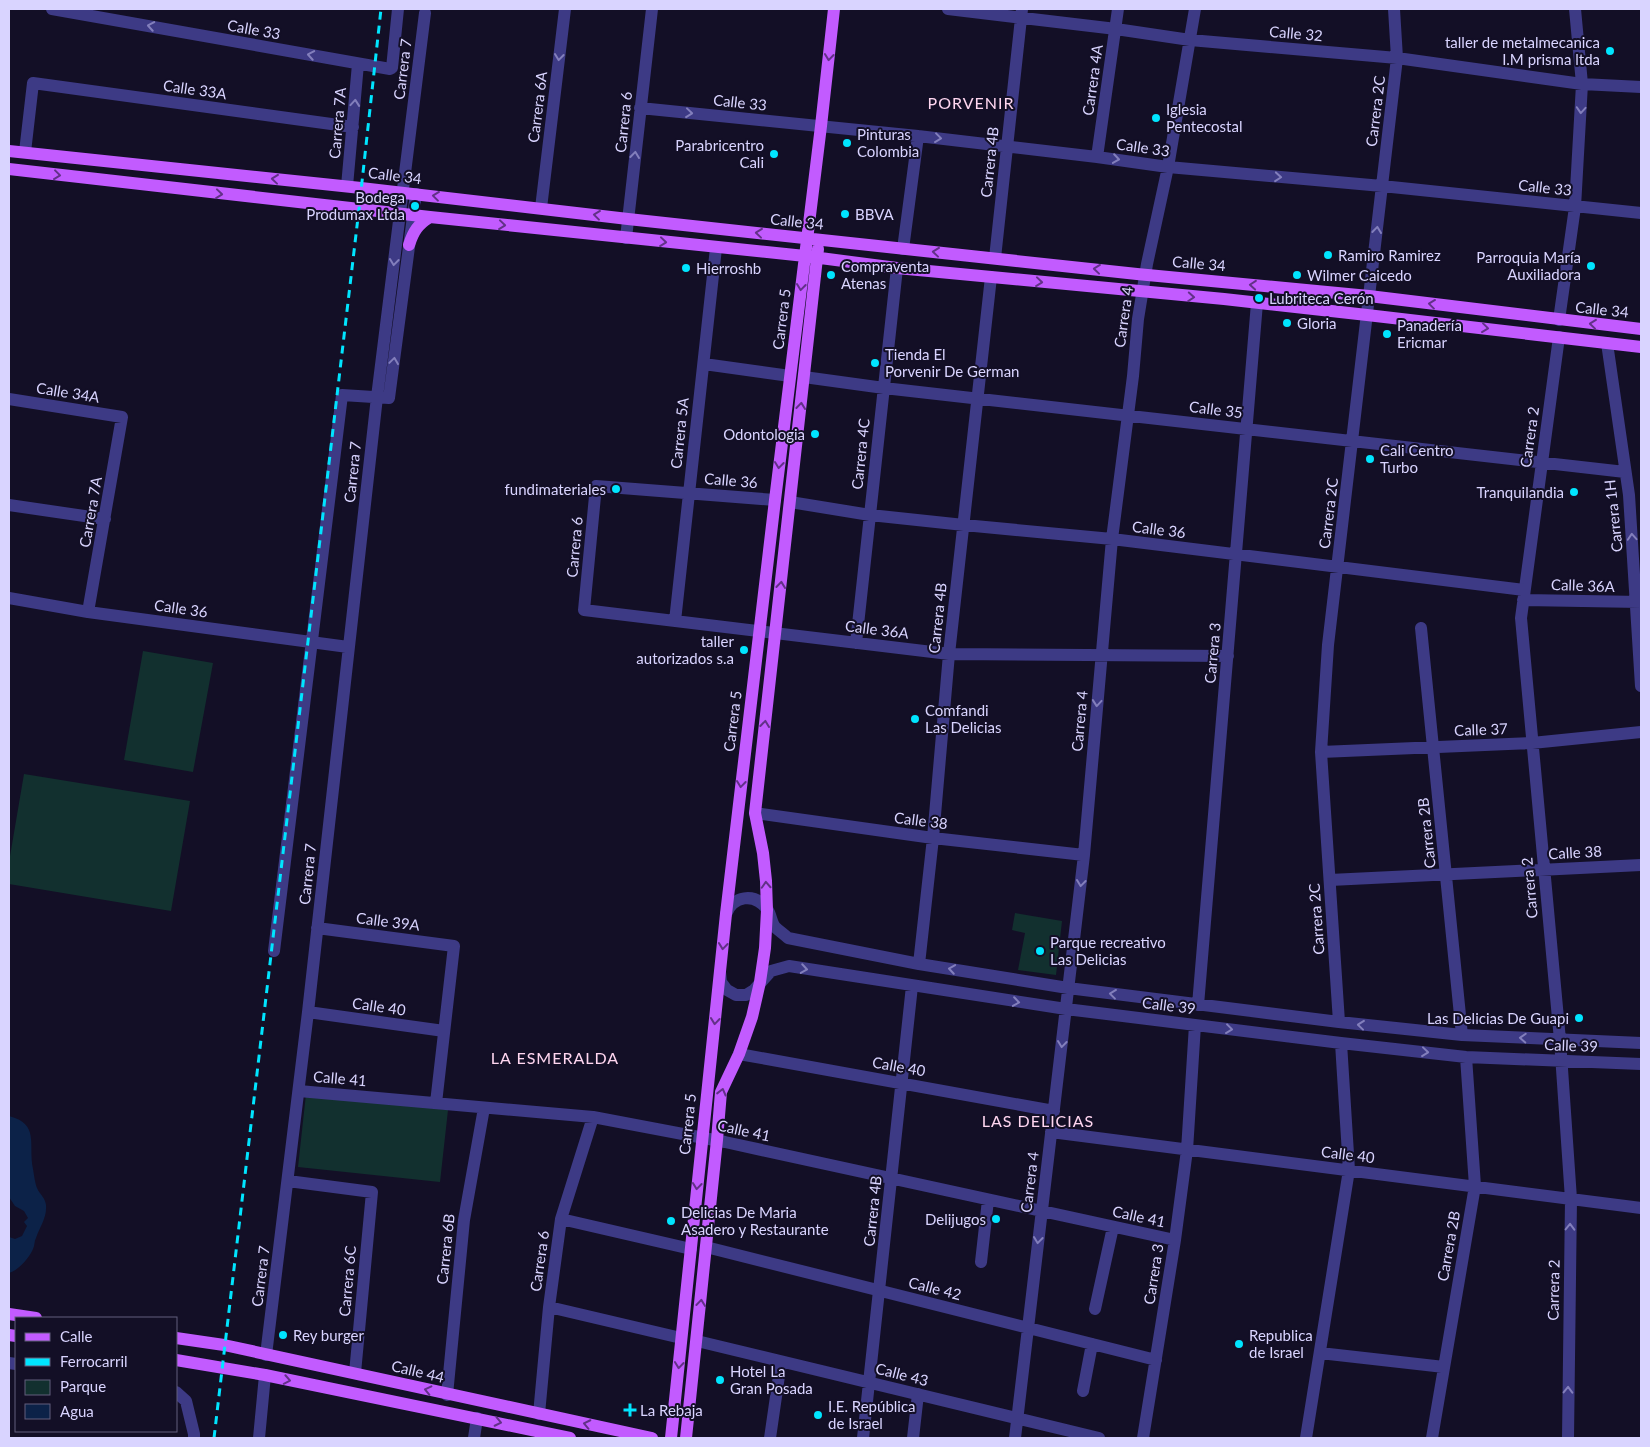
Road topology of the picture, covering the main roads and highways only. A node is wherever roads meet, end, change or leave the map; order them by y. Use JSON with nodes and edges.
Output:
{"nodes":[{"id":1,"x":834,"y":9,"type":"edge"},
{"id":2,"x":9,"y":151,"type":"edge"},
{"id":3,"x":151,"y":166,"type":"junction"},
{"id":4,"x":9,"y":169,"type":"edge"},
{"id":5,"x":148,"y":186,"type":"junction"},
{"id":6,"x":430,"y":217,"type":"junction"},
{"id":7,"x":814,"y":239,"type":"junction"},
{"id":8,"x":409,"y":245,"type":"road end"},
{"id":9,"x":811,"y":257,"type":"junction"},
{"id":10,"x":1641,"y":330,"type":"edge"},
{"id":11,"x":1641,"y":347,"type":"edge"},
{"id":12,"x":9,"y":1314,"type":"edge"},
{"id":13,"x":29,"y":1317,"type":"edge"},
{"id":14,"x":178,"y":1338,"type":"edge"},
{"id":15,"x":178,"y":1360,"type":"edge"},
{"id":16,"x":570,"y":1438,"type":"edge"},
{"id":17,"x":652,"y":1438,"type":"edge"},
{"id":18,"x":671,"y":1438,"type":"edge"},
{"id":19,"x":686,"y":1438,"type":"edge"}],
"edges":[{"from":1,"to":7,"type":"main road","name":"Carrera 5","one_way":true},
{"from":2,"to":3,"type":"main road","name":"Calle 34"},
{"from":3,"to":5,"type":"main road"},
{"from":7,"to":3,"type":"main road","name":"Calle 34","one_way":true},
{"from":4,"to":5,"type":"main road","one_way":true},
{"from":5,"to":6,"type":"main road","one_way":true},
{"from":6,"to":8,"type":"main road"},
{"from":6,"to":9,"type":"main road","one_way":true},
{"from":7,"to":9,"type":"main road","name":"Carrera 5"},
{"from":10,"to":7,"type":"main road","name":"Calle 34","one_way":true},
{"from":9,"to":11,"type":"main road","one_way":true},
{"from":9,"to":18,"type":"main road","name":"Carrera 5","one_way":true},
{"from":19,"to":9,"type":"main road","name":"Carrera 5","one_way":true},
{"from":12,"to":13,"type":"main road"},
{"from":17,"to":14,"type":"main road","name":"Calle 44","one_way":true},
{"from":15,"to":16,"type":"main road","one_way":true}]}
